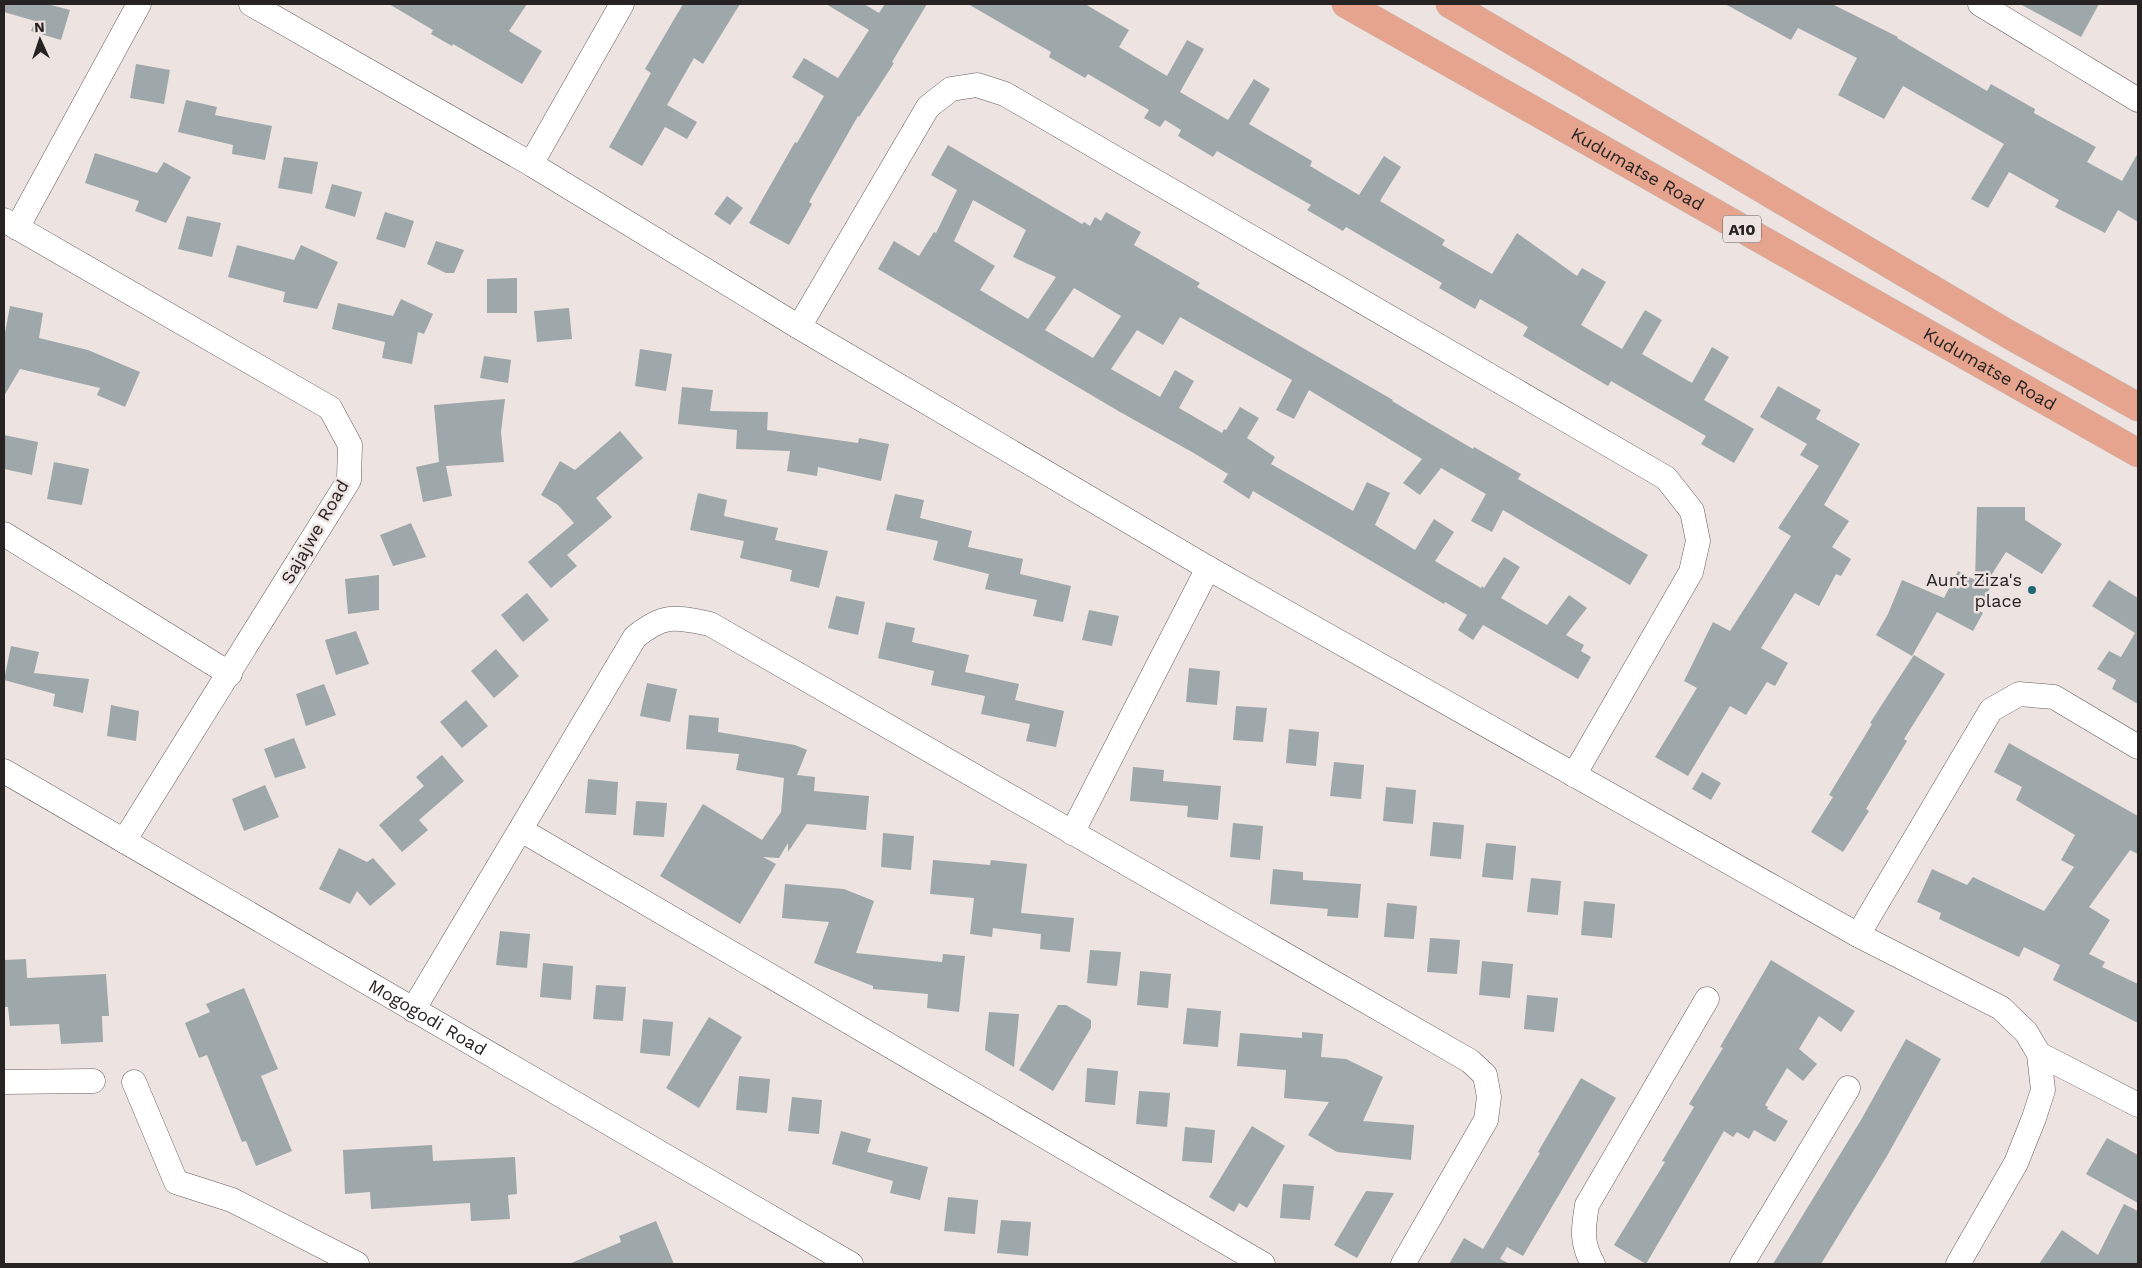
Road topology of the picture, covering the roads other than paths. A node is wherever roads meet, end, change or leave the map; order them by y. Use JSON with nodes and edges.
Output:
{"nodes":[{"id":1,"x":139,"y":4,"type":"edge"},
{"id":2,"x":251,"y":4,"type":"edge"},
{"id":3,"x":622,"y":4,"type":"edge"},
{"id":4,"x":1346,"y":4,"type":"edge"},
{"id":5,"x":1450,"y":4,"type":"edge"},
{"id":6,"x":1980,"y":4,"type":"edge"},
{"id":7,"x":2136,"y":94,"type":"edge"},
{"id":8,"x":531,"y":164,"type":"junction"},
{"id":9,"x":10,"y":224,"type":"edge"},
{"id":10,"x":799,"y":327,"type":"junction"},
{"id":11,"x":2138,"y":407,"type":"edge"},
{"id":12,"x":2138,"y":453,"type":"edge"},
{"id":13,"x":4,"y":534,"type":"edge"},
{"id":14,"x":1208,"y":568,"type":"junction"},
{"id":15,"x":230,"y":674,"type":"junction"},
{"id":16,"x":2138,"y":747,"type":"edge"},
{"id":17,"x":4,"y":771,"type":"edge"},
{"id":18,"x":1574,"y":775,"type":"junction"},
{"id":19,"x":521,"y":830,"type":"junction"},
{"id":20,"x":1072,"y":833,"type":"junction"},
{"id":21,"x":124,"y":841,"type":"junction"},
{"id":22,"x":1858,"y":935,"type":"junction"},
{"id":23,"x":1706,"y":999,"type":"dead end"},
{"id":24,"x":413,"y":1010,"type":"junction"},
{"id":25,"x":2039,"y":1054,"type":"junction"},
{"id":26,"x":93,"y":1081,"type":"dead end"},
{"id":27,"x":4,"y":1082,"type":"edge"},
{"id":28,"x":134,"y":1082,"type":"dead end"},
{"id":29,"x":1848,"y":1088,"type":"dead end"},
{"id":30,"x":2138,"y":1105,"type":"edge"},
{"id":31,"x":357,"y":1264,"type":"edge"},
{"id":32,"x":851,"y":1264,"type":"edge"},
{"id":33,"x":1263,"y":1264,"type":"edge"},
{"id":34,"x":1403,"y":1264,"type":"edge"},
{"id":35,"x":1593,"y":1264,"type":"edge"},
{"id":36,"x":1742,"y":1264,"type":"edge"},
{"id":37,"x":1958,"y":1264,"type":"edge"}],
"edges":[{"from":1,"to":9,"type":"street"},
{"from":2,"to":8,"type":"street"},
{"from":3,"to":8,"type":"street"},
{"from":4,"to":12,"type":"main road","name":"Kudumatse Road","number":"A10"},
{"from":5,"to":11,"type":"main road","number":"A10"},
{"from":6,"to":7,"type":"street"},
{"from":8,"to":10,"type":"street"},
{"from":9,"to":15,"type":"street","name":"Sajajwe Road"},
{"from":10,"to":14,"type":"street"},
{"from":10,"to":18,"type":"street"},
{"from":13,"to":15,"type":"street"},
{"from":14,"to":18,"type":"street"},
{"from":14,"to":20,"type":"street"},
{"from":15,"to":21,"type":"street","name":"Sajajwe Road"},
{"from":16,"to":22,"type":"street"},
{"from":17,"to":21,"type":"street","name":"Mogogodi Road"},
{"from":18,"to":22,"type":"street"},
{"from":19,"to":20,"type":"street"},
{"from":19,"to":24,"type":"street"},
{"from":19,"to":33,"type":"street"},
{"from":20,"to":34,"type":"street"},
{"from":21,"to":24,"type":"street","name":"Mogogodi Road"},
{"from":22,"to":25,"type":"street"},
{"from":23,"to":35,"type":"street"},
{"from":24,"to":32,"type":"street","name":"Mogogodi Road"},
{"from":25,"to":30,"type":"street"},
{"from":25,"to":37,"type":"street"},
{"from":26,"to":27,"type":"street"},
{"from":28,"to":31,"type":"street"},
{"from":29,"to":36,"type":"street"}]}
